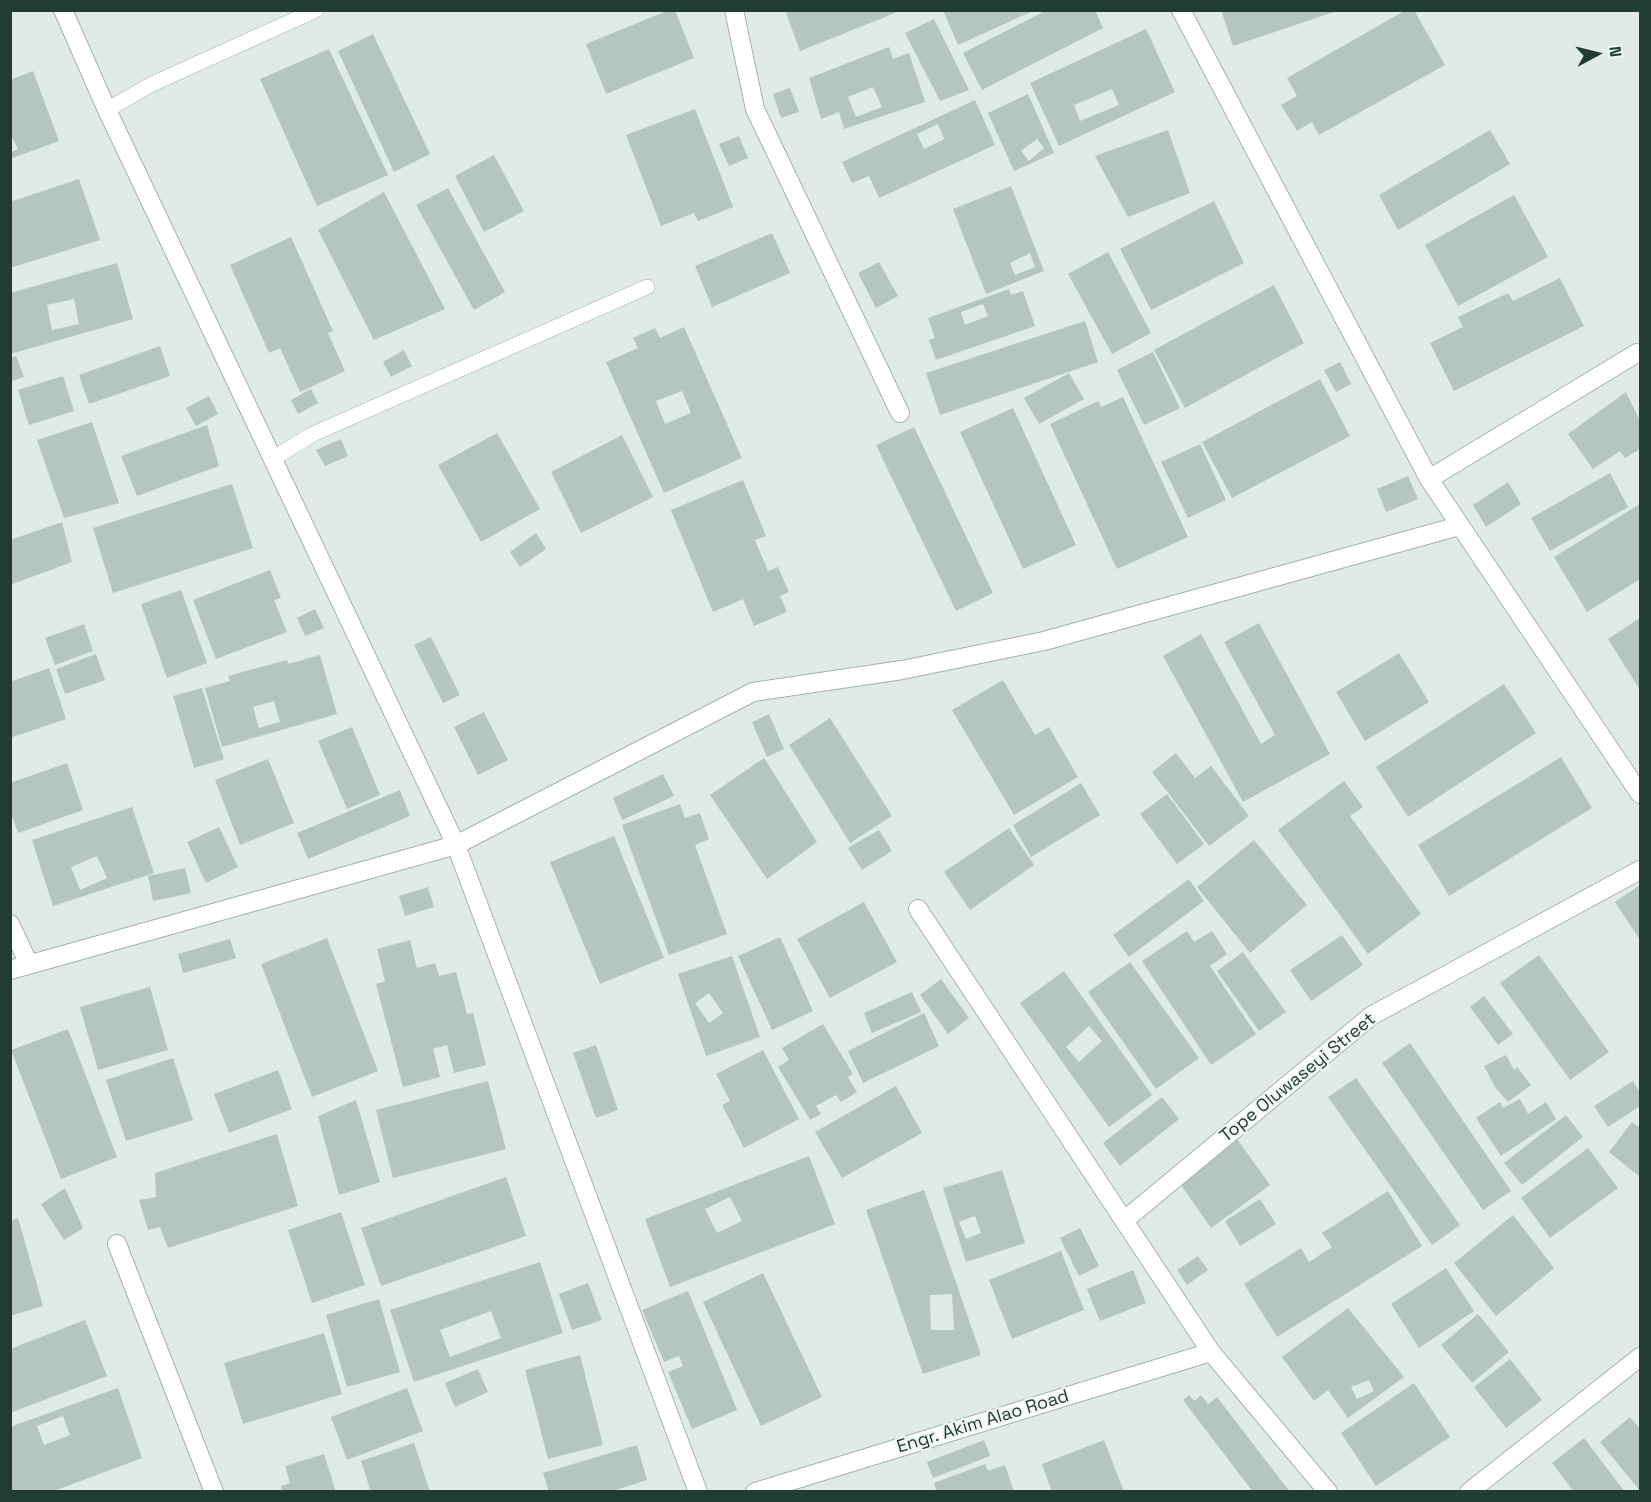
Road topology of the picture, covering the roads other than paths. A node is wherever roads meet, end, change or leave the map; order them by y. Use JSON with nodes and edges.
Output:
{"nodes":[{"id":1,"x":63,"y":10,"type":"edge"},
{"id":2,"x":316,"y":10,"type":"edge"},
{"id":3,"x":734,"y":10,"type":"edge"},
{"id":4,"x":1181,"y":10,"type":"edge"},
{"id":5,"x":107,"y":110,"type":"junction"},
{"id":6,"x":647,"y":287,"type":"dead end"},
{"id":7,"x":1637,"y":353,"type":"dead end"},
{"id":8,"x":900,"y":413,"type":"dead end"},
{"id":9,"x":273,"y":459,"type":"junction"},
{"id":10,"x":1429,"y":479,"type":"junction"},
{"id":11,"x":1459,"y":526,"type":"junction"},
{"id":12,"x":1641,"y":794,"type":"edge"},
{"id":13,"x":456,"y":845,"type":"junction"},
{"id":14,"x":1641,"y":870,"type":"edge"},
{"id":15,"x":918,"y":909,"type":"dead end"},
{"id":16,"x":10,"y":924,"type":"edge"},
{"id":17,"x":28,"y":964,"type":"junction"},
{"id":18,"x":10,"y":970,"type":"edge"},
{"id":19,"x":1126,"y":1219,"type":"junction"},
{"id":20,"x":117,"y":1244,"type":"dead end"},
{"id":21,"x":1211,"y":1352,"type":"junction"},
{"id":22,"x":1641,"y":1357,"type":"edge"},
{"id":23,"x":214,"y":1491,"type":"edge"},
{"id":24,"x":699,"y":1491,"type":"edge"},
{"id":25,"x":755,"y":1491,"type":"edge"},
{"id":26,"x":1328,"y":1491,"type":"edge"},
{"id":27,"x":1469,"y":1491,"type":"edge"}],
"edges":[{"from":1,"to":5,"type":"street"},
{"from":2,"to":5,"type":"lane"},
{"from":3,"to":8,"type":"street"},
{"from":4,"to":10,"type":"street"},
{"from":5,"to":9,"type":"street"},
{"from":6,"to":9,"type":"lane"},
{"from":7,"to":10,"type":"street"},
{"from":9,"to":13,"type":"street"},
{"from":10,"to":11,"type":"street"},
{"from":11,"to":12,"type":"street"},
{"from":11,"to":13,"type":"street"},
{"from":13,"to":17,"type":"street"},
{"from":13,"to":24,"type":"street"},
{"from":14,"to":19,"type":"street","name":"Tope Oluwaseyi Street"},
{"from":15,"to":19,"type":"street"},
{"from":16,"to":17,"type":"street"},
{"from":17,"to":18,"type":"street"},
{"from":19,"to":21,"type":"street"},
{"from":20,"to":23,"type":"street"},
{"from":21,"to":25,"type":"street","name":"Engr. Akim Alao Road"},
{"from":21,"to":26,"type":"street"},
{"from":22,"to":27,"type":"street"}]}
